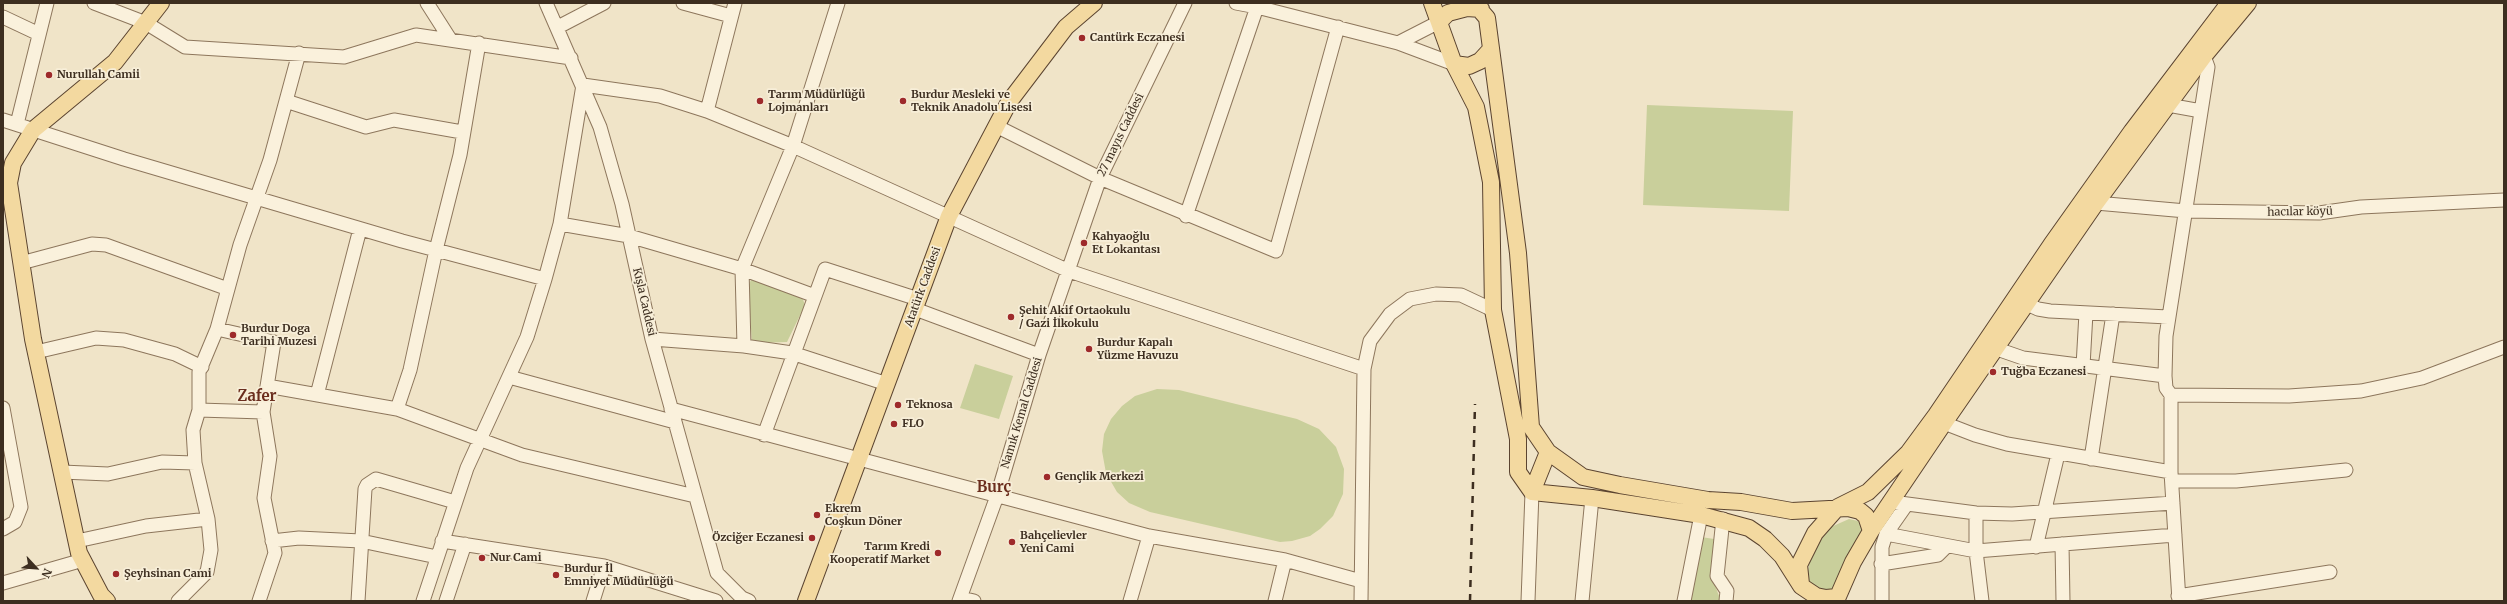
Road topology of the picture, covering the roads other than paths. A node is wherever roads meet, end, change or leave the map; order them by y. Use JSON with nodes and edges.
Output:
{"nodes":[{"id":1,"x":47,"y":3,"type":"edge"},
{"id":2,"x":94,"y":3,"type":"edge"},
{"id":3,"x":161,"y":3,"type":"edge"},
{"id":4,"x":427,"y":3,"type":"edge"},
{"id":5,"x":546,"y":3,"type":"edge"},
{"id":6,"x":604,"y":3,"type":"edge"},
{"id":7,"x":683,"y":3,"type":"edge"},
{"id":8,"x":735,"y":3,"type":"edge"},
{"id":9,"x":838,"y":3,"type":"edge"},
{"id":10,"x":1094,"y":3,"type":"edge"},
{"id":11,"x":1185,"y":3,"type":"edge"},
{"id":12,"x":1236,"y":3,"type":"edge"},
{"id":13,"x":1432,"y":3,"type":"edge"},
{"id":14,"x":2229,"y":3,"type":"edge"},
{"id":15,"x":2248,"y":3,"type":"edge"},
{"id":16,"x":1258,"y":6,"type":"junction"},
{"id":17,"x":1477,"y":6,"type":"edge"},
{"id":18,"x":731,"y":16,"type":"junction"},
{"id":19,"x":3,"y":17,"type":"edge"},
{"id":20,"x":1438,"y":22,"type":"junction"},
{"id":21,"x":146,"y":23,"type":"junction"},
{"id":22,"x":558,"y":27,"type":"junction"},
{"id":23,"x":1338,"y":27,"type":"junction"},
{"id":24,"x":39,"y":34,"type":"junction"},
{"id":25,"x":450,"y":39,"type":"junction"},
{"id":26,"x":478,"y":43,"type":"junction"},
{"id":27,"x":1398,"y":44,"type":"junction"},
{"id":28,"x":1491,"y":49,"type":"junction"},
{"id":29,"x":299,"y":53,"type":"junction"},
{"id":30,"x":2204,"y":56,"type":"junction"},
{"id":31,"x":571,"y":58,"type":"junction"},
{"id":32,"x":1454,"y":64,"type":"junction"},
{"id":33,"x":583,"y":85,"type":"junction"},
{"id":34,"x":286,"y":101,"type":"junction"},
{"id":35,"x":2168,"y":105,"type":"junction"},
{"id":36,"x":707,"y":111,"type":"junction"},
{"id":37,"x":2201,"y":111,"type":"junction"},
{"id":38,"x":3,"y":120,"type":"edge"},
{"id":39,"x":17,"y":124,"type":"junction"},
{"id":40,"x":996,"y":126,"type":"junction"},
{"id":41,"x":33,"y":130,"type":"junction"},
{"id":42,"x":462,"y":132,"type":"junction"},
{"id":43,"x":793,"y":146,"type":"junction"},
{"id":44,"x":1100,"y":178,"type":"junction"},
{"id":45,"x":6,"y":181,"type":"edge"},
{"id":46,"x":256,"y":198,"type":"junction"},
{"id":47,"x":2504,"y":200,"type":"edge"},
{"id":48,"x":2096,"y":203,"type":"junction"},
{"id":49,"x":2186,"y":211,"type":"junction"},
{"id":50,"x":949,"y":216,"type":"junction"},
{"id":51,"x":1186,"y":216,"type":"junction"},
{"id":52,"x":560,"y":224,"type":"junction"},
{"id":53,"x":360,"y":229,"type":"junction"},
{"id":54,"x":629,"y":236,"type":"junction"},
{"id":55,"x":436,"y":250,"type":"junction"},
{"id":56,"x":21,"y":263,"type":"junction"},
{"id":57,"x":742,"y":269,"type":"junction"},
{"id":58,"x":1069,"y":271,"type":"junction"},
{"id":59,"x":545,"y":279,"type":"junction"},
{"id":60,"x":228,"y":289,"type":"junction"},
{"id":61,"x":815,"y":296,"type":"junction"},
{"id":62,"x":917,"y":304,"type":"junction"},
{"id":63,"x":2027,"y":304,"type":"junction"},
{"id":64,"x":1493,"y":310,"type":"junction"},
{"id":65,"x":2086,"y":313,"type":"junction"},
{"id":66,"x":2113,"y":314,"type":"junction"},
{"id":67,"x":2168,"y":317,"type":"junction"},
{"id":68,"x":217,"y":329,"type":"junction"},
{"id":69,"x":652,"y":339,"type":"junction"},
{"id":70,"x":744,"y":346,"type":"junction"},
{"id":71,"x":2504,"y":347,"type":"edge"},
{"id":72,"x":1997,"y":350,"type":"junction"},
{"id":73,"x":36,"y":352,"type":"junction"},
{"id":74,"x":792,"y":353,"type":"junction"},
{"id":75,"x":1039,"y":355,"type":"junction"},
{"id":76,"x":2083,"y":366,"type":"junction"},
{"id":77,"x":202,"y":367,"type":"junction"},
{"id":78,"x":1364,"y":369,"type":"junction"},
{"id":79,"x":2105,"y":369,"type":"junction"},
{"id":80,"x":2165,"y":376,"type":"junction"},
{"id":81,"x":509,"y":377,"type":"junction"},
{"id":82,"x":887,"y":384,"type":"junction"},
{"id":83,"x":267,"y":386,"type":"junction"},
{"id":84,"x":317,"y":395,"type":"junction"},
{"id":85,"x":2171,"y":396,"type":"junction"},
{"id":86,"x":3,"y":408,"type":"edge"},
{"id":87,"x":397,"y":409,"type":"junction"},
{"id":88,"x":199,"y":410,"type":"junction"},
{"id":89,"x":263,"y":412,"type":"junction"},
{"id":90,"x":673,"y":416,"type":"junction"},
{"id":91,"x":1944,"y":423,"type":"junction"},
{"id":92,"x":764,"y":435,"type":"junction"},
{"id":93,"x":480,"y":441,"type":"junction"},
{"id":94,"x":1548,"y":452,"type":"junction"},
{"id":95,"x":2058,"y":454,"type":"junction"},
{"id":96,"x":2091,"y":459,"type":"junction"},
{"id":97,"x":859,"y":460,"type":"junction"},
{"id":98,"x":195,"y":463,"type":"junction"},
{"id":99,"x":2346,"y":470,"type":"dead end"},
{"id":100,"x":62,"y":472,"type":"junction"},
{"id":101,"x":2171,"y":476,"type":"junction"},
{"id":102,"x":1532,"y":492,"type":"junction"},
{"id":103,"x":696,"y":496,"type":"junction"},
{"id":104,"x":997,"y":496,"type":"junction"},
{"id":105,"x":1592,"y":498,"type":"junction"},
{"id":106,"x":455,"y":502,"type":"junction"},
{"id":107,"x":1900,"y":503,"type":"junction"},
{"id":108,"x":2173,"y":503,"type":"junction"},
{"id":109,"x":1838,"y":507,"type":"junction"},
{"id":110,"x":2042,"y":513,"type":"junction"},
{"id":111,"x":1976,"y":514,"type":"junction"},
{"id":112,"x":1701,"y":515,"type":"junction"},
{"id":113,"x":208,"y":518,"type":"junction"},
{"id":114,"x":1723,"y":520,"type":"junction"},
{"id":115,"x":3,"y":528,"type":"edge"},
{"id":116,"x":1878,"y":533,"type":"junction"},
{"id":117,"x":2175,"y":535,"type":"junction"},
{"id":118,"x":1149,"y":536,"type":"junction"},
{"id":119,"x":77,"y":541,"type":"junction"},
{"id":120,"x":272,"y":541,"type":"junction"},
{"id":121,"x":362,"y":541,"type":"junction"},
{"id":122,"x":442,"y":541,"type":"junction"},
{"id":123,"x":464,"y":544,"type":"junction"},
{"id":124,"x":2062,"y":544,"type":"junction"},
{"id":125,"x":1946,"y":547,"type":"junction"},
{"id":126,"x":2036,"y":547,"type":"junction"},
{"id":127,"x":1976,"y":551,"type":"junction"},
{"id":128,"x":437,"y":557,"type":"junction"},
{"id":129,"x":83,"y":560,"type":"junction"},
{"id":130,"x":1285,"y":560,"type":"junction"},
{"id":131,"x":1881,"y":564,"type":"junction"},
{"id":132,"x":604,"y":566,"type":"junction"},
{"id":133,"x":2330,"y":572,"type":"dead end"},
{"id":134,"x":1361,"y":581,"type":"junction"},
{"id":135,"x":3,"y":583,"type":"edge"},
{"id":136,"x":1802,"y":593,"type":"edge"},
{"id":137,"x":960,"y":599,"type":"edge"},
{"id":138,"x":1836,"y":599,"type":"edge"},
{"id":139,"x":2178,"y":599,"type":"edge"},
{"id":140,"x":744,"y":600,"type":"edge"},
{"id":141,"x":107,"y":601,"type":"edge"},
{"id":142,"x":178,"y":601,"type":"edge"},
{"id":143,"x":259,"y":601,"type":"edge"},
{"id":144,"x":358,"y":601,"type":"edge"},
{"id":145,"x":423,"y":601,"type":"edge"},
{"id":146,"x":446,"y":601,"type":"edge"},
{"id":147,"x":593,"y":601,"type":"edge"},
{"id":148,"x":716,"y":601,"type":"edge"},
{"id":149,"x":806,"y":601,"type":"edge"},
{"id":150,"x":974,"y":601,"type":"edge"},
{"id":151,"x":1130,"y":601,"type":"edge"},
{"id":152,"x":1275,"y":601,"type":"edge"},
{"id":153,"x":1361,"y":601,"type":"edge"},
{"id":154,"x":1528,"y":601,"type":"edge"},
{"id":155,"x":1582,"y":601,"type":"edge"},
{"id":156,"x":1684,"y":601,"type":"edge"},
{"id":157,"x":1726,"y":601,"type":"edge"},
{"id":158,"x":1882,"y":601,"type":"edge"},
{"id":159,"x":1982,"y":601,"type":"edge"},
{"id":160,"x":2063,"y":601,"type":"edge"}],
"edges":[{"from":1,"to":24,"type":"street"},
{"from":2,"to":21,"type":"street"},
{"from":3,"to":21,"type":"main road"},
{"from":4,"to":25,"type":"street"},
{"from":5,"to":22,"type":"street","name":"Kışla Caddesi"},
{"from":6,"to":22,"type":"street"},
{"from":7,"to":18,"type":"street"},
{"from":8,"to":18,"type":"street"},
{"from":9,"to":43,"type":"street"},
{"from":10,"to":40,"type":"main road","name":"Atatürk Caddesi"},
{"from":11,"to":44,"type":"street","name":"27 mayıs Caddesi"},
{"from":12,"to":16,"type":"street"},
{"from":13,"to":20,"type":"main road"},
{"from":14,"to":109,"type":"main road"},
{"from":15,"to":30,"type":"main road"},
{"from":16,"to":23,"type":"street"},
{"from":16,"to":51,"type":"street"},
{"from":17,"to":20,"type":"main road"},
{"from":17,"to":28,"type":"main road"},
{"from":18,"to":36,"type":"street"},
{"from":19,"to":24,"type":"street"},
{"from":20,"to":27,"type":"street"},
{"from":20,"to":32,"type":"main road"},
{"from":21,"to":29,"type":"street"},
{"from":21,"to":41,"type":"main road"},
{"from":22,"to":31,"type":"street","name":"Kışla Caddesi"},
{"from":23,"to":27,"type":"street"},
{"from":23,"to":51,"type":"street"},
{"from":24,"to":39,"type":"street"},
{"from":25,"to":26,"type":"street"},
{"from":25,"to":29,"type":"street"},
{"from":26,"to":31,"type":"street"},
{"from":26,"to":42,"type":"street"},
{"from":27,"to":32,"type":"street"},
{"from":28,"to":32,"type":"main road"},
{"from":28,"to":94,"type":"main road"},
{"from":29,"to":34,"type":"street"},
{"from":30,"to":35,"type":"main road"},
{"from":30,"to":37,"type":"street"},
{"from":31,"to":33,"type":"street","name":"Kışla Caddesi"},
{"from":32,"to":64,"type":"main road"},
{"from":33,"to":36,"type":"street"},
{"from":33,"to":52,"type":"street"},
{"from":33,"to":54,"type":"street","name":"Kışla Caddesi"},
{"from":34,"to":42,"type":"street"},
{"from":34,"to":46,"type":"street"},
{"from":35,"to":37,"type":"street"},
{"from":35,"to":48,"type":"main road"},
{"from":36,"to":43,"type":"street"},
{"from":37,"to":49,"type":"street"},
{"from":38,"to":39,"type":"street"},
{"from":39,"to":41,"type":"street"},
{"from":40,"to":44,"type":"street"},
{"from":40,"to":50,"type":"main road","name":"Atatürk Caddesi"},
{"from":41,"to":45,"type":"main road"},
{"from":41,"to":46,"type":"street"},
{"from":42,"to":55,"type":"street"},
{"from":43,"to":50,"type":"street"},
{"from":43,"to":57,"type":"street"},
{"from":44,"to":51,"type":"street"},
{"from":44,"to":58,"type":"street","name":"27 mayıs Caddesi"},
{"from":45,"to":56,"type":"main road"},
{"from":46,"to":53,"type":"street"},
{"from":46,"to":60,"type":"street"},
{"from":47,"to":49,"type":"street","name":"hacılar köyü"},
{"from":48,"to":49,"type":"street","name":"hacılar köyü"},
{"from":48,"to":63,"type":"main road"},
{"from":49,"to":67,"type":"street"},
{"from":50,"to":58,"type":"street"},
{"from":50,"to":62,"type":"main road","name":"Atatürk Caddesi"},
{"from":52,"to":54,"type":"street"},
{"from":52,"to":59,"type":"street"},
{"from":53,"to":55,"type":"street"},
{"from":53,"to":84,"type":"street"},
{"from":54,"to":57,"type":"street"},
{"from":54,"to":69,"type":"street","name":"Kışla Caddesi"},
{"from":55,"to":59,"type":"street"},
{"from":55,"to":87,"type":"street"},
{"from":56,"to":60,"type":"street"},
{"from":56,"to":73,"type":"main road"},
{"from":57,"to":61,"type":"street"},
{"from":57,"to":70,"type":"street"},
{"from":58,"to":75,"type":"street","name":"Namık Kemal Caddesi"},
{"from":58,"to":78,"type":"street"},
{"from":59,"to":81,"type":"street"},
{"from":60,"to":68,"type":"street"},
{"from":61,"to":62,"type":"street"},
{"from":61,"to":74,"type":"street"},
{"from":62,"to":75,"type":"street"},
{"from":62,"to":82,"type":"main road","name":"Atatürk Caddesi"},
{"from":63,"to":65,"type":"street"},
{"from":63,"to":72,"type":"main road"},
{"from":64,"to":78,"type":"street"},
{"from":64,"to":102,"type":"main road"},
{"from":65,"to":66,"type":"street"},
{"from":65,"to":76,"type":"street"},
{"from":66,"to":67,"type":"street"},
{"from":66,"to":79,"type":"street"},
{"from":67,"to":80,"type":"street"},
{"from":68,"to":77,"type":"street"},
{"from":68,"to":83,"type":"street"},
{"from":69,"to":70,"type":"street"},
{"from":69,"to":90,"type":"street","name":"Kışla Caddesi"},
{"from":70,"to":74,"type":"street"},
{"from":71,"to":85,"type":"street"},
{"from":72,"to":76,"type":"street"},
{"from":72,"to":91,"type":"main road"},
{"from":73,"to":77,"type":"street"},
{"from":73,"to":100,"type":"main road"},
{"from":74,"to":82,"type":"street"},
{"from":74,"to":92,"type":"street"},
{"from":75,"to":104,"type":"street","name":"Namık Kemal Caddesi"},
{"from":76,"to":79,"type":"street"},
{"from":77,"to":88,"type":"street"},
{"from":78,"to":134,"type":"street"},
{"from":79,"to":80,"type":"street"},
{"from":79,"to":96,"type":"street"},
{"from":80,"to":85,"type":"street"},
{"from":81,"to":90,"type":"street"},
{"from":81,"to":93,"type":"street"},
{"from":82,"to":97,"type":"main road","name":"Atatürk Caddesi"},
{"from":83,"to":84,"type":"street"},
{"from":83,"to":89,"type":"street"},
{"from":84,"to":87,"type":"street"},
{"from":85,"to":101,"type":"street"},
{"from":86,"to":115,"type":"street"},
{"from":87,"to":93,"type":"street"},
{"from":88,"to":89,"type":"street"},
{"from":88,"to":98,"type":"street"},
{"from":89,"to":120,"type":"street"},
{"from":90,"to":92,"type":"street"},
{"from":90,"to":103,"type":"street","name":"Kışla Caddesi"},
{"from":91,"to":95,"type":"street"},
{"from":91,"to":107,"type":"main road"},
{"from":92,"to":97,"type":"street"},
{"from":93,"to":103,"type":"street"},
{"from":93,"to":106,"type":"street"},
{"from":94,"to":102,"type":"main road"},
{"from":94,"to":109,"type":"main road"},
{"from":95,"to":96,"type":"street"},
{"from":95,"to":110,"type":"street"},
{"from":96,"to":101,"type":"street"},
{"from":97,"to":104,"type":"street"},
{"from":97,"to":149,"type":"main road","name":"Atatürk Caddesi"},
{"from":98,"to":100,"type":"street"},
{"from":98,"to":113,"type":"street"},
{"from":99,"to":101,"type":"street"},
{"from":100,"to":119,"type":"main road"},
{"from":101,"to":108,"type":"street"},
{"from":102,"to":105,"type":"main road"},
{"from":102,"to":154,"type":"street"},
{"from":103,"to":140,"type":"street","name":"Kışla Caddesi"},
{"from":104,"to":118,"type":"street"},
{"from":104,"to":137,"type":"street","name":"Namık Kemal Caddesi"},
{"from":105,"to":112,"type":"main road"},
{"from":105,"to":155,"type":"street"},
{"from":106,"to":121,"type":"street"},
{"from":106,"to":122,"type":"street"},
{"from":107,"to":111,"type":"street"},
{"from":107,"to":116,"type":"main road"},
{"from":108,"to":110,"type":"street"},
{"from":108,"to":117,"type":"street"},
{"from":109,"to":116,"type":"main road"},
{"from":109,"to":136,"type":"main road"},
{"from":110,"to":111,"type":"street"},
{"from":110,"to":126,"type":"street"},
{"from":111,"to":127,"type":"street"},
{"from":112,"to":114,"type":"main road"},
{"from":112,"to":156,"type":"street"},
{"from":113,"to":119,"type":"street"},
{"from":113,"to":142,"type":"street"},
{"from":114,"to":136,"type":"main road"},
{"from":114,"to":157,"type":"street"},
{"from":116,"to":125,"type":"street"},
{"from":116,"to":131,"type":"street"},
{"from":116,"to":138,"type":"main road"},
{"from":117,"to":124,"type":"street"},
{"from":117,"to":139,"type":"street"},
{"from":118,"to":130,"type":"street"},
{"from":118,"to":151,"type":"street"},
{"from":119,"to":129,"type":"main road"},
{"from":120,"to":121,"type":"street"},
{"from":120,"to":143,"type":"street"},
{"from":121,"to":128,"type":"street"},
{"from":121,"to":144,"type":"street"},
{"from":122,"to":123,"type":"street"},
{"from":122,"to":128,"type":"street"},
{"from":123,"to":132,"type":"street"},
{"from":123,"to":146,"type":"street"},
{"from":124,"to":126,"type":"street"},
{"from":124,"to":160,"type":"street"},
{"from":125,"to":127,"type":"street"},
{"from":125,"to":131,"type":"street"},
{"from":126,"to":127,"type":"street"},
{"from":127,"to":159,"type":"street"},
{"from":128,"to":145,"type":"street"},
{"from":129,"to":135,"type":"street"},
{"from":129,"to":141,"type":"main road"},
{"from":130,"to":134,"type":"street"},
{"from":130,"to":152,"type":"street"},
{"from":131,"to":158,"type":"street"},
{"from":132,"to":147,"type":"street"},
{"from":132,"to":148,"type":"street"},
{"from":133,"to":139,"type":"street"},
{"from":134,"to":153,"type":"street"},
{"from":136,"to":138,"type":"main road"},
{"from":137,"to":150,"type":"street"}]}
